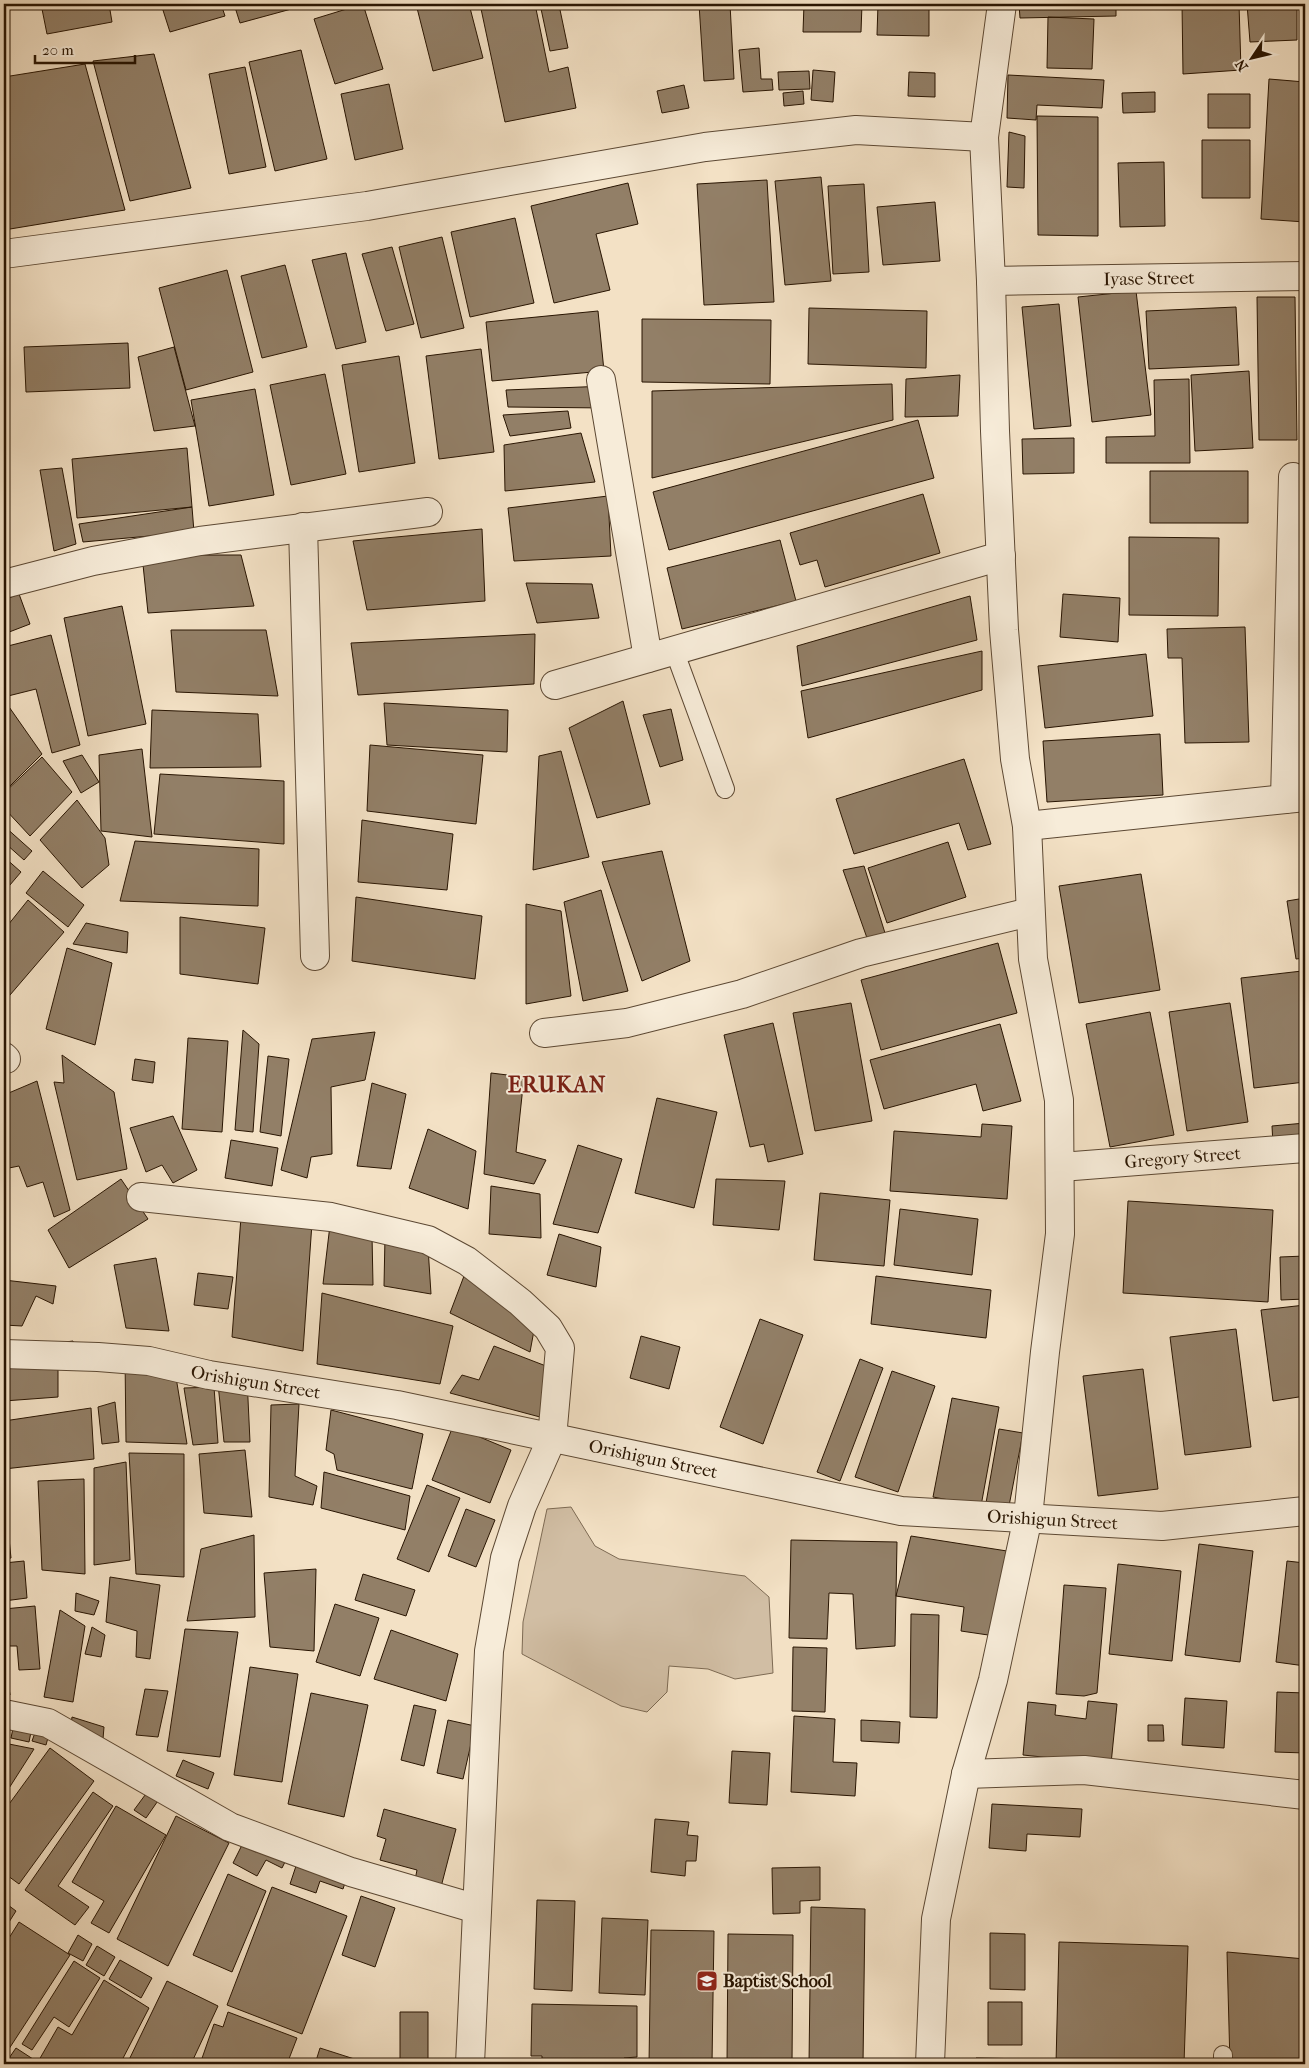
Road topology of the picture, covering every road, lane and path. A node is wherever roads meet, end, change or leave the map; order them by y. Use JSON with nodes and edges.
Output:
{"nodes":[{"id":1,"x":1002,"y":4,"type":"edge"},
{"id":2,"x":984,"y":137,"type":"junction"},
{"id":3,"x":4,"y":254,"type":"edge"},
{"id":4,"x":1305,"y":276,"type":"edge"},
{"id":5,"x":991,"y":281,"type":"junction"},
{"id":6,"x":601,"y":380,"type":"dead end"},
{"id":7,"x":1293,"y":477,"type":"dead end"},
{"id":8,"x":428,"y":512,"type":"dead end"},
{"id":9,"x":303,"y":527,"type":"junction"},
{"id":10,"x":1001,"y":556,"type":"junction"},
{"id":11,"x":4,"y":580,"type":"edge"},
{"id":12,"x":674,"y":650,"type":"junction"},
{"id":13,"x":648,"y":658,"type":"junction"},
{"id":14,"x":555,"y":685,"type":"dead end"},
{"id":15,"x":725,"y":789,"type":"dead end"},
{"id":16,"x":1295,"y":798,"type":"edge"},
{"id":17,"x":1027,"y":826,"type":"junction"},
{"id":18,"x":1030,"y":912,"type":"junction"},
{"id":19,"x":315,"y":956,"type":"dead end"},
{"id":20,"x":544,"y":1033,"type":"dead end"},
{"id":21,"x":1305,"y":1148,"type":"edge"},
{"id":22,"x":1061,"y":1167,"type":"junction"},
{"id":23,"x":141,"y":1196,"type":"dead end"},
{"id":24,"x":4,"y":1354,"type":"edge"},
{"id":25,"x":552,"y":1438,"type":"junction"},
{"id":26,"x":1305,"y":1511,"type":"edge"},
{"id":27,"x":1028,"y":1517,"type":"junction"},
{"id":28,"x":4,"y":1714,"type":"edge"},
{"id":29,"x":966,"y":1774,"type":"junction"},
{"id":30,"x":1305,"y":1795,"type":"edge"},
{"id":31,"x":477,"y":1909,"type":"junction"},
{"id":32,"x":470,"y":2064,"type":"edge"},
{"id":33,"x":930,"y":2064,"type":"edge"}],
"edges":[{"from":1,"to":2,"type":"street"},
{"from":2,"to":3,"type":"street"},
{"from":2,"to":5,"type":"street"},
{"from":4,"to":5,"type":"street","name":"Iyase Street"},
{"from":5,"to":10,"type":"street"},
{"from":6,"to":13,"type":"street"},
{"from":7,"to":16,"type":"street"},
{"from":8,"to":9,"type":"street"},
{"from":9,"to":11,"type":"street"},
{"from":9,"to":19,"type":"street"},
{"from":10,"to":12,"type":"street"},
{"from":10,"to":17,"type":"street"},
{"from":12,"to":13,"type":"street"},
{"from":12,"to":15,"type":"lane"},
{"from":13,"to":14,"type":"street"},
{"from":16,"to":17,"type":"street"},
{"from":17,"to":18,"type":"street"},
{"from":18,"to":20,"type":"street"},
{"from":18,"to":22,"type":"street"},
{"from":21,"to":22,"type":"street","name":"Gregory Street"},
{"from":22,"to":27,"type":"street"},
{"from":23,"to":25,"type":"street"},
{"from":24,"to":25,"type":"street","name":"Orishigun Street"},
{"from":25,"to":27,"type":"street","name":"Orishigun Street"},
{"from":25,"to":31,"type":"street"},
{"from":26,"to":27,"type":"street","name":"Orishigun Street"},
{"from":27,"to":29,"type":"street"},
{"from":28,"to":31,"type":"street"},
{"from":29,"to":30,"type":"street"},
{"from":29,"to":33,"type":"street"},
{"from":31,"to":32,"type":"street"}]}
